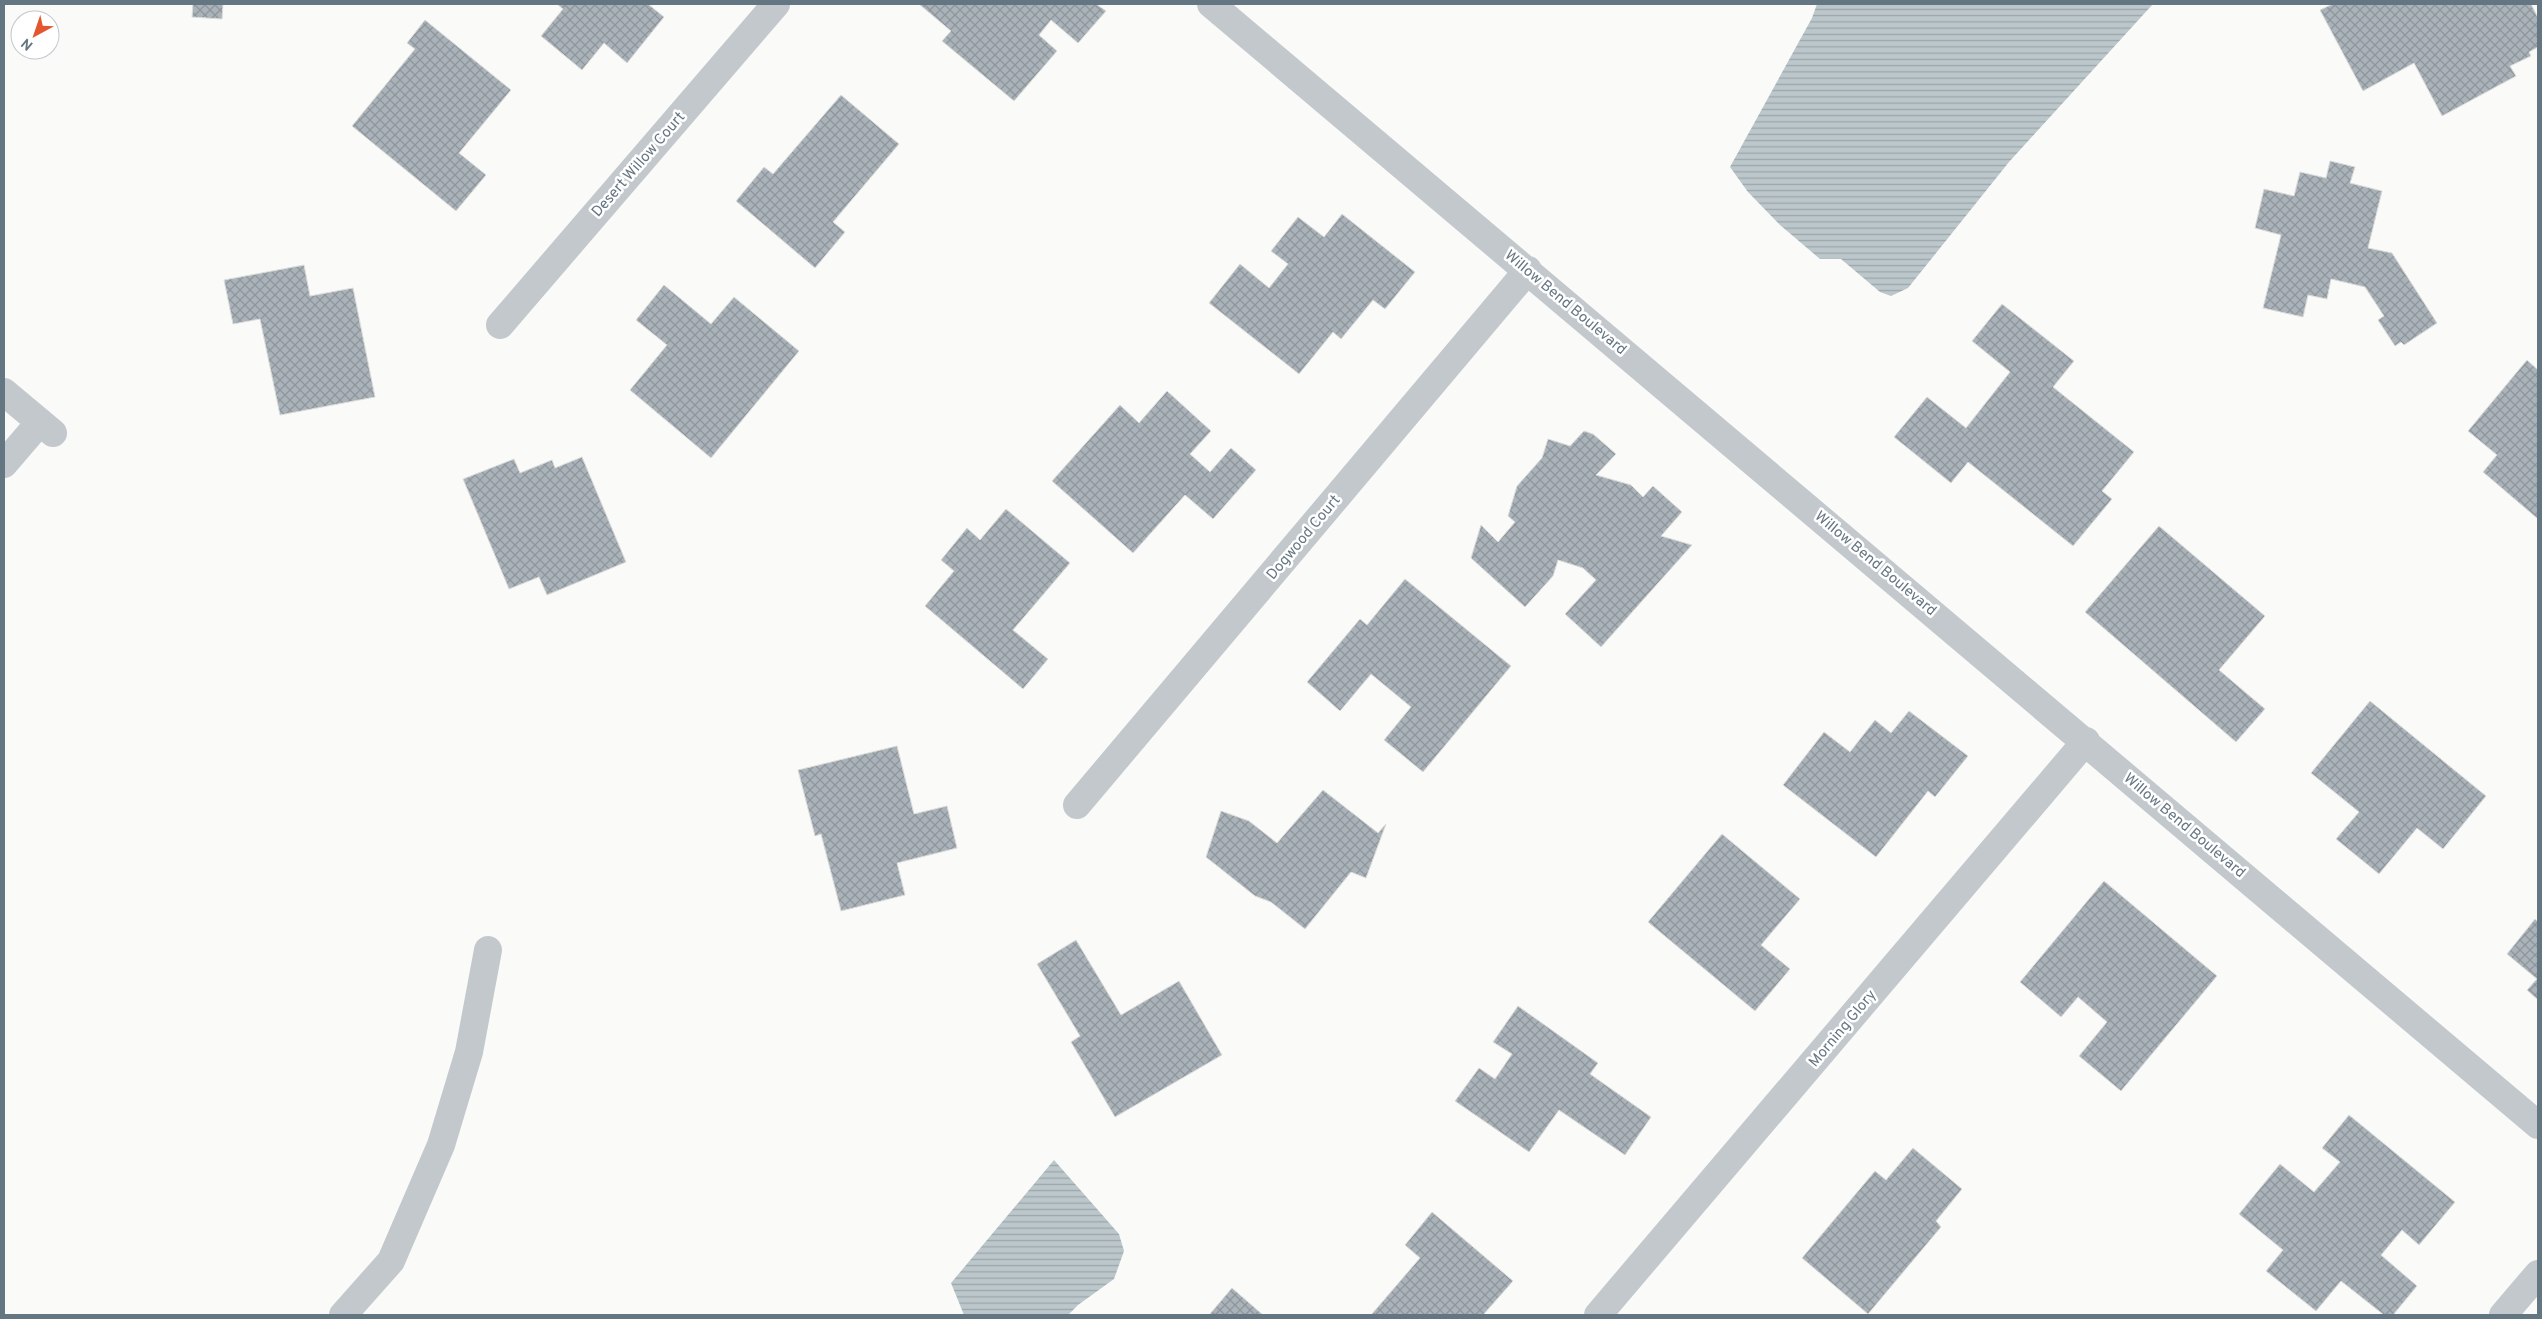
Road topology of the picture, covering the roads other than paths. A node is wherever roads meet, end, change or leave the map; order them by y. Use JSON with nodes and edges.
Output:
{"nodes":[{"id":1,"x":776,"y":4,"type":"edge"},
{"id":2,"x":1219,"y":6,"type":"edge"},
{"id":3,"x":1528,"y":270,"type":"junction"},
{"id":4,"x":500,"y":325,"type":"dead end"},
{"id":5,"x":4,"y":392,"type":"edge"},
{"id":6,"x":4,"y":464,"type":"edge"},
{"id":7,"x":2086,"y":741,"type":"junction"},
{"id":8,"x":1077,"y":805,"type":"dead end"},
{"id":9,"x":488,"y":950,"type":"dead end"},
{"id":10,"x":2538,"y":1125,"type":"edge"},
{"id":11,"x":2538,"y":1274,"type":"edge"},
{"id":12,"x":343,"y":1315,"type":"edge"},
{"id":13,"x":1598,"y":1315,"type":"edge"},
{"id":14,"x":2503,"y":1315,"type":"edge"}],
"edges":[{"from":1,"to":4,"type":"street","name":"Desert Willow Court"},
{"from":2,"to":3,"type":"street","name":"Willow Bend Boulevard"},
{"from":3,"to":7,"type":"street","name":"Willow Bend Boulevard"},
{"from":3,"to":8,"type":"street","name":"Dogwood Court"},
{"from":5,"to":6,"type":"street"},
{"from":7,"to":10,"type":"street","name":"Willow Bend Boulevard"},
{"from":7,"to":13,"type":"street","name":"Morning Glory"},
{"from":9,"to":12,"type":"street"},
{"from":11,"to":14,"type":"street"}]}
